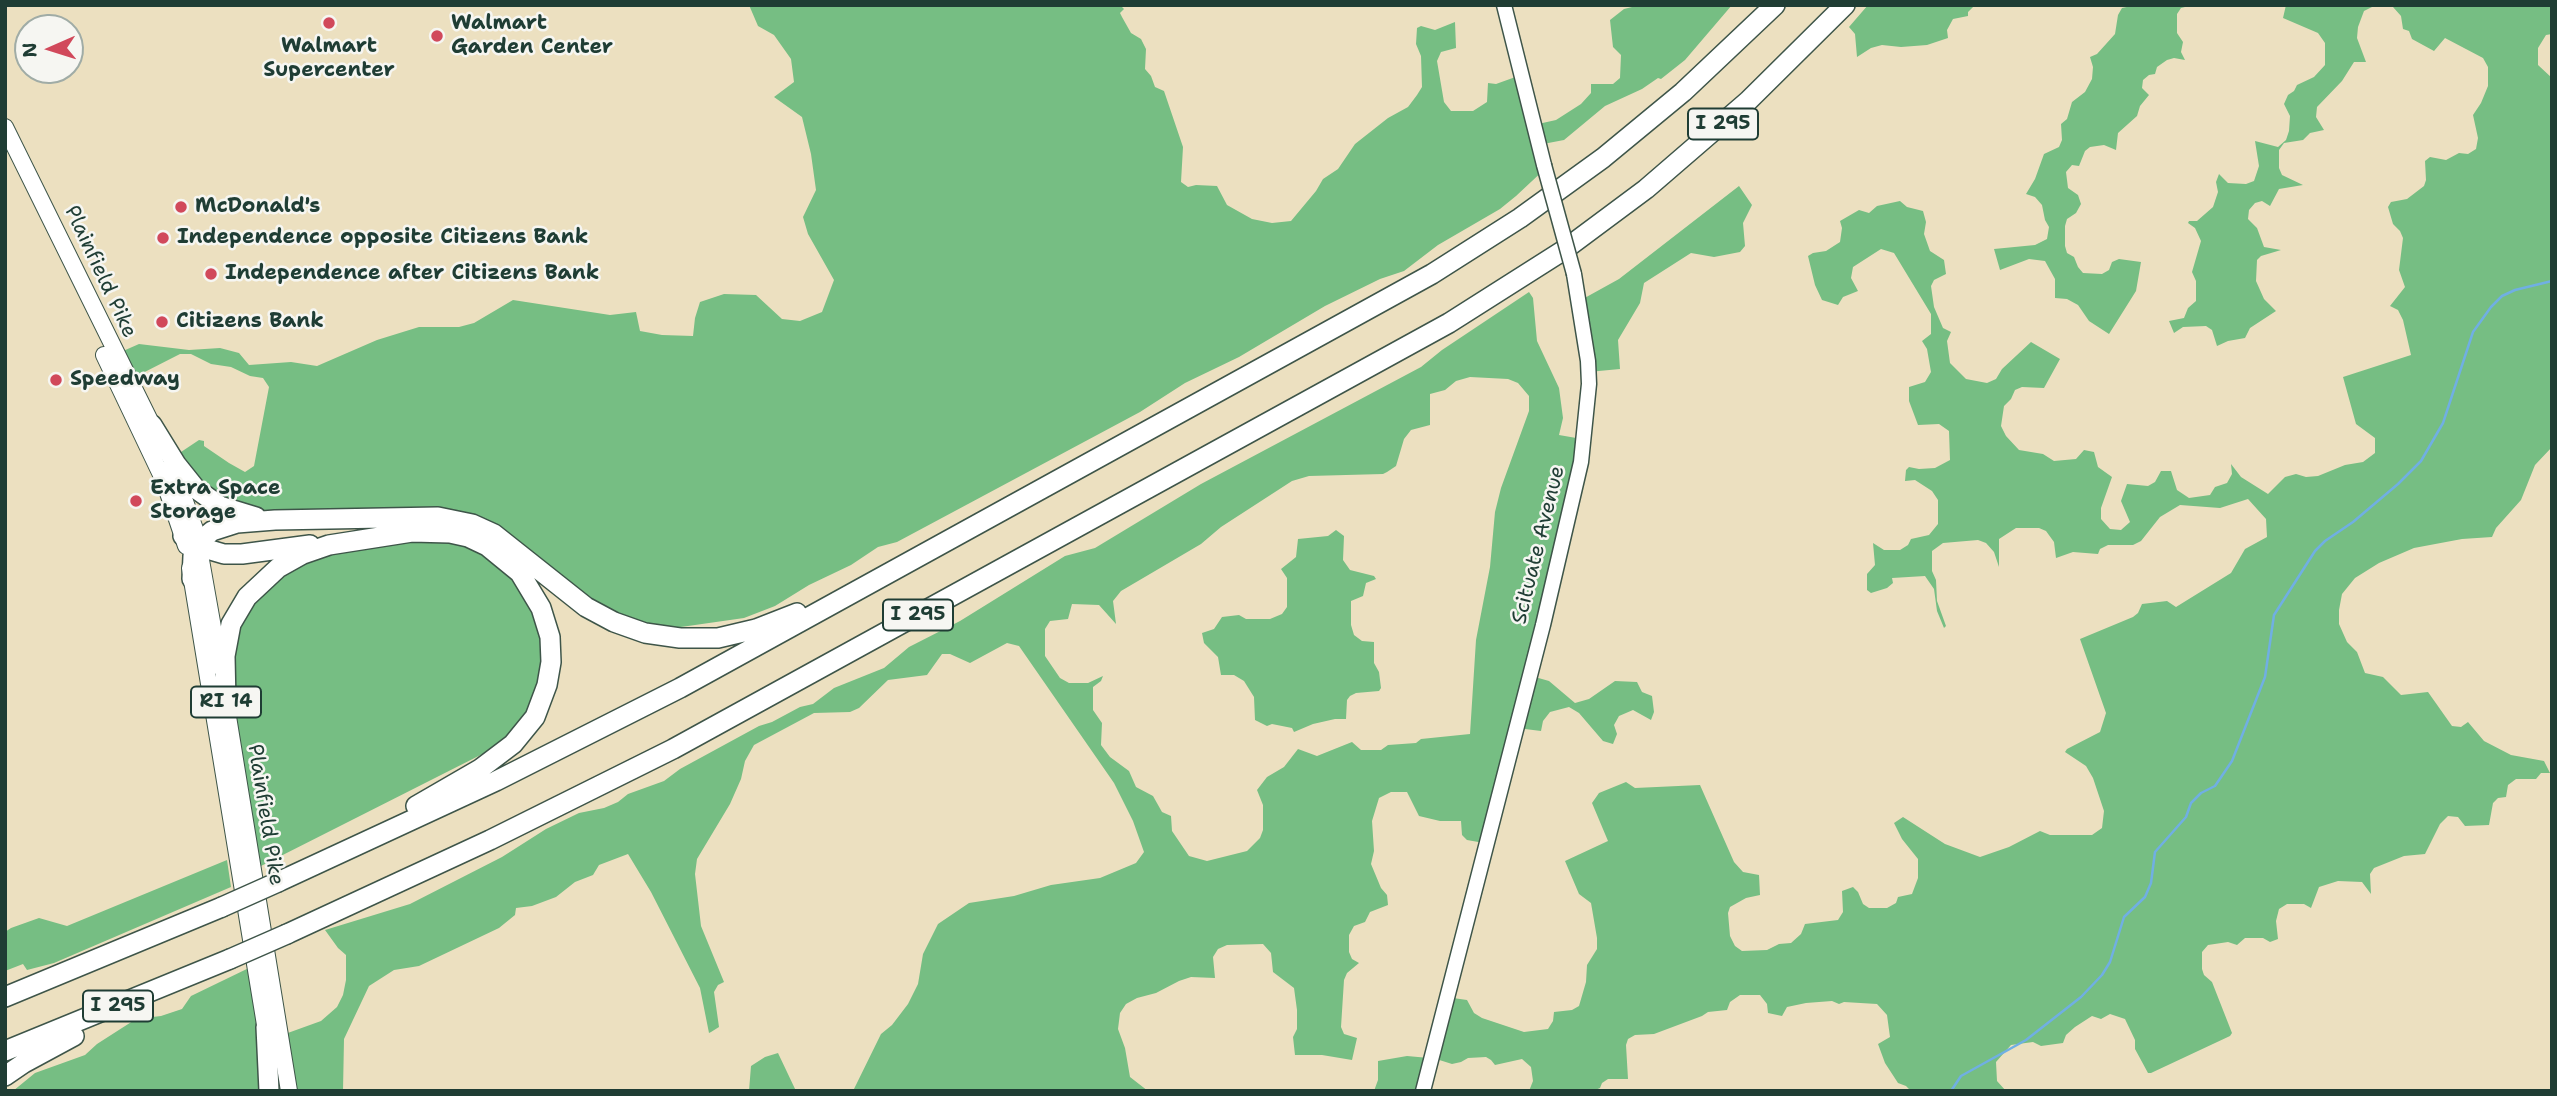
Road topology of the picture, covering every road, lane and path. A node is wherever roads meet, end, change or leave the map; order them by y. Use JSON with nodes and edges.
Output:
{"nodes":[{"id":1,"x":1504,"y":5,"type":"edge"},
{"id":2,"x":1775,"y":5,"type":"edge"},
{"id":3,"x":1844,"y":5,"type":"edge"},
{"id":4,"x":5,"y":127,"type":"edge"},
{"id":5,"x":5,"y":147,"type":"edge"},
{"id":6,"x":152,"y":425,"type":"junction"},
{"id":7,"x":275,"y":520,"type":"junction"},
{"id":8,"x":348,"y":541,"type":"junction"},
{"id":9,"x":194,"y":542,"type":"junction"},
{"id":10,"x":891,"y":573,"type":"junction"},
{"id":11,"x":192,"y":579,"type":"joint"},
{"id":12,"x":226,"y":703,"type":"junction"},
{"id":13,"x":278,"y":882,"type":"junction"},
{"id":14,"x":194,"y":975,"type":"junction"},
{"id":15,"x":5,"y":997,"type":"edge"},
{"id":16,"x":266,"y":1027,"type":"junction"},
{"id":17,"x":5,"y":1051,"type":"edge"},
{"id":18,"x":5,"y":1076,"type":"edge"},
{"id":19,"x":269,"y":1091,"type":"edge"},
{"id":20,"x":276,"y":1091,"type":"edge"},
{"id":21,"x":289,"y":1091,"type":"edge"},
{"id":22,"x":1423,"y":1091,"type":"edge"}],
"edges":[{"from":1,"to":22,"type":"main road","name":"Scituate Avenue","bridge":true},
{"from":2,"to":10,"type":"highway","number":"I 295"},
{"from":3,"to":14,"type":"highway","number":"I 295","bridge":true},
{"from":4,"to":6,"type":"main road","name":"Plainfield Pike","number":"RI 14"},
{"from":5,"to":9,"type":"main road","name":"Plainfield Pike","number":"RI 14"},
{"from":6,"to":7,"type":"highway"},
{"from":6,"to":9,"type":"main road","name":"Plainfield Pike","number":"RI 14"},
{"from":7,"to":9,"type":"highway"},
{"from":7,"to":10,"type":"highway"},
{"from":8,"to":9,"type":"highway"},
{"from":8,"to":12,"type":"highway"},
{"from":8,"to":13,"type":"highway"},
{"from":9,"to":11,"type":"highway"},
{"from":9,"to":12,"type":"main road","name":"Plainfield Pike","number":"RI 14"},
{"from":10,"to":13,"type":"highway","number":"I 295"},
{"from":11,"to":16,"type":"main road","name":"Plainfield Pike","number":"RI 14"},
{"from":12,"to":21,"type":"main road","name":"Plainfield Pike","number":"RI 14"},
{"from":13,"to":15,"type":"highway","number":"I 295","bridge":true},
{"from":14,"to":17,"type":"highway","number":"I 295"},
{"from":14,"to":18,"type":"highway"},
{"from":16,"to":19,"type":"highway"},
{"from":16,"to":20,"type":"main road","name":"Plainfield Pike","number":"RI 14"}]}
